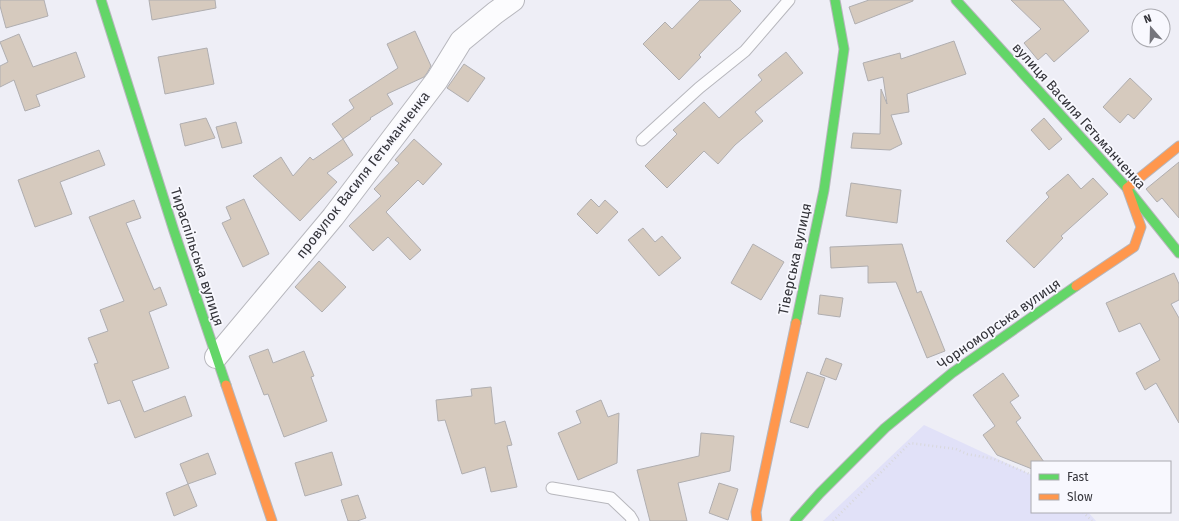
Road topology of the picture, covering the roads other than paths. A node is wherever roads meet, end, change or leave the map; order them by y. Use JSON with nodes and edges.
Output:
{"nodes":[{"id":1,"x":101,"y":0,"type":"edge"},
{"id":2,"x":513,"y":0,"type":"edge"},
{"id":3,"x":789,"y":0,"type":"edge"},
{"id":4,"x":835,"y":0,"type":"edge"},
{"id":5,"x":956,"y":0,"type":"edge"},
{"id":6,"x":642,"y":140,"type":"dead end"},
{"id":7,"x":1179,"y":146,"type":"edge"},
{"id":8,"x":1127,"y":188,"type":"junction"},
{"id":9,"x":1179,"y":253,"type":"edge"},
{"id":10,"x":216,"y":357,"type":"junction"},
{"id":11,"x":552,"y":488,"type":"dead end"},
{"id":12,"x":272,"y":521,"type":"edge"},
{"id":13,"x":633,"y":521,"type":"edge"},
{"id":14,"x":757,"y":521,"type":"edge"},
{"id":15,"x":795,"y":521,"type":"edge"}],
"edges":[{"from":1,"to":10,"type":"street","name":"Тираспільська вулиця"},
{"from":2,"to":10,"type":"street","name":"провулок Василя Гетьманченка"},
{"from":3,"to":6,"type":"lane"},
{"from":4,"to":14,"type":"street","name":"Тіверська вулиця"},
{"from":5,"to":8,"type":"street","name":"вулиця Василя Гетьманченка"},
{"from":7,"to":8,"type":"street"},
{"from":8,"to":9,"type":"street","name":"вулиця Василя Гетьманченка"},
{"from":8,"to":15,"type":"street","name":"Чорноморська вулиця"},
{"from":10,"to":12,"type":"street","name":"Тираспільська вулиця"},
{"from":11,"to":13,"type":"lane"}]}
